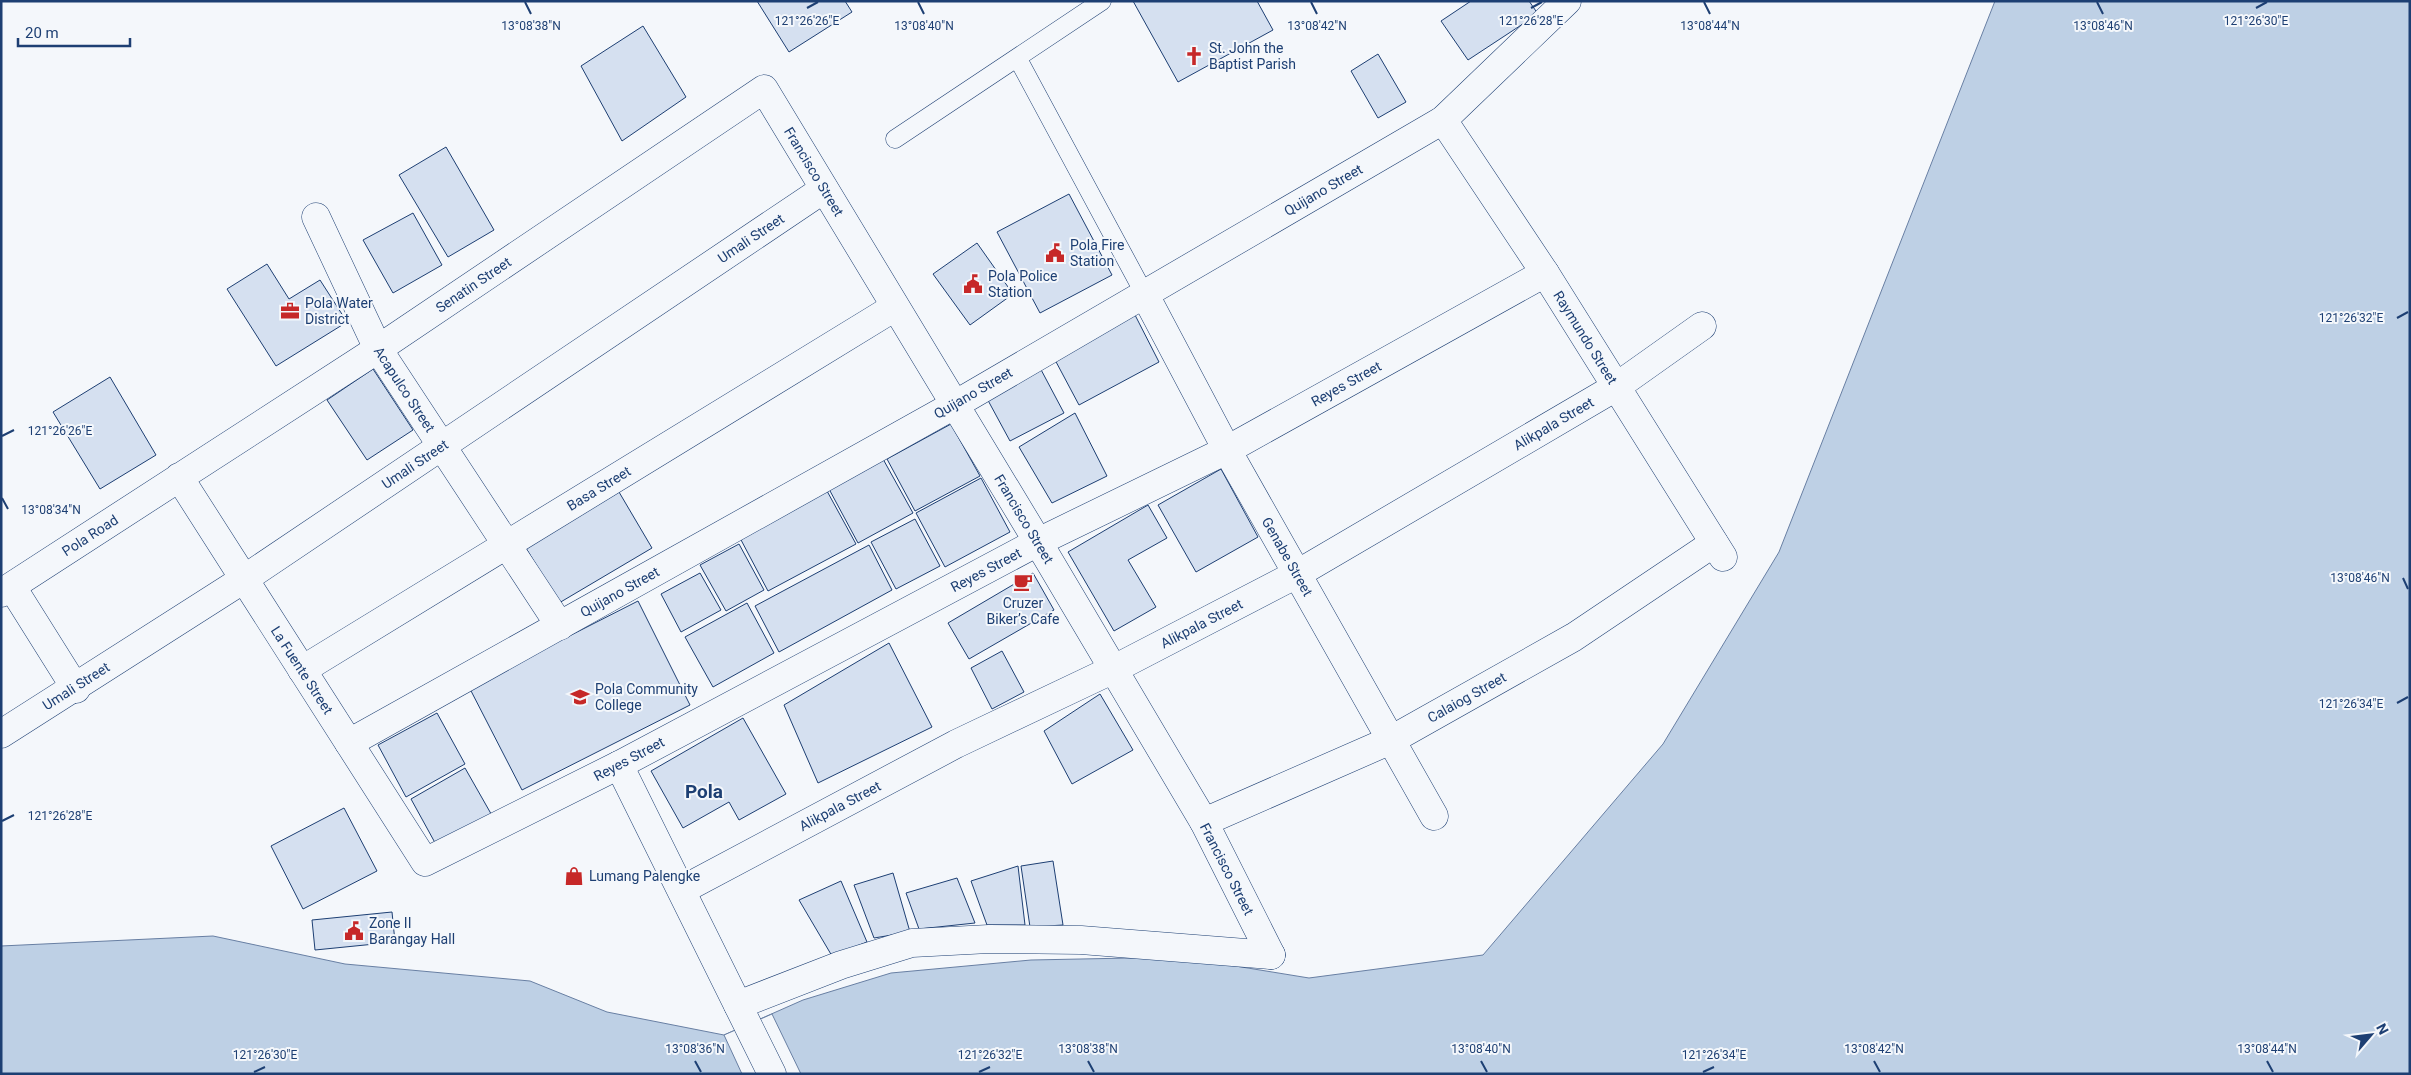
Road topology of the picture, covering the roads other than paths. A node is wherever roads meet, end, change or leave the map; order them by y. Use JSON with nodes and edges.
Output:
{"nodes":[{"id":1,"x":1102,"y":1,"type":"edge"},
{"id":2,"x":1567,"y":1,"type":"edge"},
{"id":3,"x":1018,"y":59,"type":"junction"},
{"id":4,"x":764,"y":89,"type":"joint"},
{"id":5,"x":1443,"y":120,"type":"junction"},
{"id":6,"x":895,"y":139,"type":"dead end"},
{"id":7,"x":824,"y":189,"type":"junction"},
{"id":8,"x":316,"y":217,"type":"dead end"},
{"id":9,"x":1545,"y":273,"type":"junction"},
{"id":10,"x":1144,"y":295,"type":"junction"},
{"id":11,"x":895,"y":306,"type":"junction"},
{"id":12,"x":1702,"y":326,"type":"dead end"},
{"id":13,"x":378,"y":350,"type":"junction"},
{"id":14,"x":1616,"y":387,"type":"junction"},
{"id":15,"x":956,"y":404,"type":"junction"},
{"id":16,"x":442,"y":446,"type":"junction"},
{"id":17,"x":1227,"y":450,"type":"junction"},
{"id":18,"x":179,"y":477,"type":"junction"},
{"id":19,"x":1038,"y":542,"type":"junction"},
{"id":20,"x":507,"y":545,"type":"junction"},
{"id":21,"x":1718,"y":550,"type":"joint"},
{"id":22,"x":1297,"y":574,"type":"junction"},
{"id":23,"x":244,"y":579,"type":"junction"},
{"id":24,"x":6,"y":590,"type":"edge"},
{"id":25,"x":560,"y":626,"type":"junction"},
{"id":26,"x":1114,"y":669,"type":"junction"},
{"id":27,"x":302,"y":670,"type":"junction"},
{"id":28,"x":76,"y":689,"type":"junction"},
{"id":29,"x":1,"y":734,"type":"edge"},
{"id":30,"x":1391,"y":740,"type":"junction"},
{"id":31,"x":349,"y":743,"type":"junction"},
{"id":32,"x":619,"y":765,"type":"junction"},
{"id":33,"x":1434,"y":816,"type":"dead end"},
{"id":34,"x":1204,"y":822,"type":"junction"},
{"id":35,"x":426,"y":862,"type":"joint"},
{"id":36,"x":682,"y":890,"type":"junction"},
{"id":37,"x":742,"y":1013,"type":"junction"},
{"id":38,"x":772,"y":1074,"type":"edge"}],
"edges":[{"from":1,"to":3,"type":"lane"},
{"from":2,"to":5,"type":"street","name":"Quijano Street"},
{"from":3,"to":6,"type":"lane"},
{"from":3,"to":10,"type":"lane"},
{"from":4,"to":7,"type":"street","name":"Francisco Street"},
{"from":4,"to":13,"type":"street","name":"Senatin Street"},
{"from":5,"to":9,"type":"street","name":"Raymundo Street"},
{"from":5,"to":10,"type":"street","name":"Quijano Street"},
{"from":7,"to":11,"type":"street","name":"Francisco Street"},
{"from":7,"to":16,"type":"street","name":"Umali Street"},
{"from":8,"to":13,"type":"street","name":"Acapulco Street"},
{"from":9,"to":14,"type":"street","name":"Raymundo Street"},
{"from":9,"to":17,"type":"street","name":"Reyes Street"},
{"from":10,"to":15,"type":"street","name":"Quijano Street"},
{"from":10,"to":17,"type":"street","name":"Genabe Street"},
{"from":11,"to":15,"type":"street","name":"Francisco Street"},
{"from":11,"to":20,"type":"street","name":"Basa Street"},
{"from":12,"to":14,"type":"street","name":"Alikpala Street"},
{"from":13,"to":16,"type":"street","name":"Acapulco Street"},
{"from":13,"to":18,"type":"street","name":"Senatin Street"},
{"from":14,"to":21,"type":"street","name":"Raymundo Street"},
{"from":14,"to":22,"type":"street","name":"Alikpala Street"},
{"from":15,"to":19,"type":"street","name":"Francisco Street"},
{"from":15,"to":25,"type":"street","name":"Quijano Street"},
{"from":16,"to":20,"type":"street","name":"Acapulco Street"},
{"from":16,"to":23,"type":"street","name":"Umali Street"},
{"from":17,"to":19,"type":"street","name":"Reyes Street"},
{"from":17,"to":22,"type":"street","name":"Genabe Street"},
{"from":18,"to":23,"type":"street","name":"La Fuente Street"},
{"from":18,"to":24,"type":"street","name":"Pola Road"},
{"from":19,"to":26,"type":"street","name":"Francisco Street"},
{"from":19,"to":32,"type":"street","name":"Reyes Street"},
{"from":20,"to":25,"type":"street","name":"Acapulco Street"},
{"from":20,"to":27,"type":"street","name":"Basa Street"},
{"from":21,"to":30,"type":"street","name":"Calaiog Street"},
{"from":22,"to":26,"type":"street","name":"Alikpala Street"},
{"from":22,"to":30,"type":"street","name":"Genabe Street"},
{"from":23,"to":27,"type":"street","name":"La Fuente Street"},
{"from":23,"to":28,"type":"street","name":"Umali Street"},
{"from":24,"to":28,"type":"street"},
{"from":25,"to":31,"type":"street","name":"Quijano Street"},
{"from":26,"to":34,"type":"street","name":"Francisco Street"},
{"from":26,"to":36,"type":"street","name":"Alikpala Street"},
{"from":27,"to":31,"type":"street","name":"La Fuente Street"},
{"from":28,"to":29,"type":"street","name":"Umali Street"},
{"from":30,"to":33,"type":"street","name":"Genabe Street"},
{"from":30,"to":34,"type":"street","name":"Calaiog Street"},
{"from":31,"to":35,"type":"street","name":"La Fuente Street"},
{"from":32,"to":35,"type":"street","name":"Reyes Street"},
{"from":32,"to":36,"type":"street"},
{"from":34,"to":37,"type":"street","name":"Francisco Street"},
{"from":36,"to":37,"type":"street"},
{"from":37,"to":38,"type":"street"}]}
